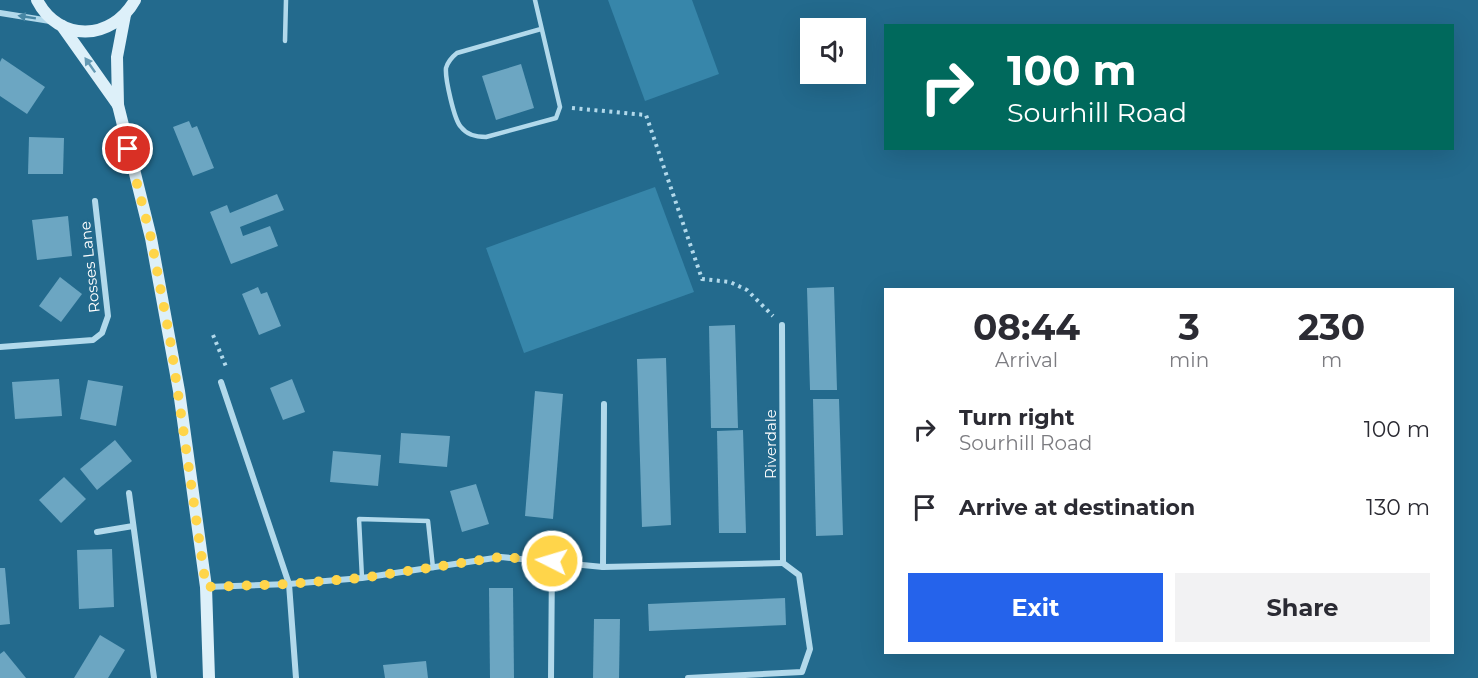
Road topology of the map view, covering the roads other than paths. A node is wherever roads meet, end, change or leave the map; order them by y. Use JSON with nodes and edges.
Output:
{"nodes":[{"id":1,"x":37,"y":0,"type":"edge"},
{"id":2,"x":135,"y":0,"type":"edge"},
{"id":3,"x":286,"y":0,"type":"edge"},
{"id":4,"x":535,"y":0,"type":"edge"},
{"id":5,"x":0,"y":13,"type":"edge"},
{"id":6,"x":125,"y":15,"type":"junction"},
{"id":7,"x":58,"y":24,"type":"junction"},
{"id":8,"x":541,"y":29,"type":"junction"},
{"id":9,"x":285,"y":41,"type":"dead end"},
{"id":10,"x":118,"y":105,"type":"junction"},
{"id":11,"x":95,"y":201,"type":"dead end"},
{"id":12,"x":782,"y":325,"type":"road end"},
{"id":13,"x":0,"y":346,"type":"edge"},
{"id":14,"x":221,"y":382,"type":"road end"},
{"id":15,"x":604,"y":404,"type":"dead end"},
{"id":16,"x":129,"y":493,"type":"dead end"},
{"id":17,"x":133,"y":526,"type":"junction"},
{"id":18,"x":97,"y":532,"type":"dead end"},
{"id":19,"x":552,"y":561,"type":"junction"},
{"id":20,"x":783,"y":562,"type":"junction"},
{"id":21,"x":603,"y":567,"type":"junction"},
{"id":22,"x":434,"y":568,"type":"junction"},
{"id":23,"x":362,"y":578,"type":"junction"},
{"id":24,"x":289,"y":584,"type":"junction"},
{"id":25,"x":206,"y":587,"type":"junction"},
{"id":26,"x":154,"y":678,"type":"edge"},
{"id":27,"x":209,"y":678,"type":"edge"},
{"id":28,"x":296,"y":678,"type":"edge"},
{"id":29,"x":551,"y":678,"type":"edge"},
{"id":30,"x":688,"y":678,"type":"edge"}],
"edges":[{"from":1,"to":7,"type":"street"},
{"from":2,"to":6,"type":"street"},
{"from":3,"to":9,"type":"lane"},
{"from":4,"to":8,"type":"lane"},
{"from":7,"to":5,"type":"street","one_way":true},
{"from":6,"to":7,"type":"street"},
{"from":6,"to":10,"type":"street"},
{"from":10,"to":7,"type":"street","one_way":true},
{"from":8,"to":8,"type":"lane"},
{"from":10,"to":25,"type":"street"},
{"from":11,"to":13,"type":"street","name":"Rosses Lane"},
{"from":12,"to":20,"type":"street","name":"Riverdale"},
{"from":14,"to":24,"type":"street"},
{"from":15,"to":21,"type":"street"},
{"from":16,"to":17,"type":"street"},
{"from":17,"to":18,"type":"street"},
{"from":17,"to":26,"type":"street"},
{"from":19,"to":21,"type":"street"},
{"from":19,"to":22,"type":"street"},
{"from":19,"to":29,"type":"street"},
{"from":20,"to":21,"type":"street"},
{"from":20,"to":30,"type":"street"},
{"from":22,"to":23,"type":"street"},
{"from":22,"to":23,"type":"lane"},
{"from":23,"to":24,"type":"street"},
{"from":24,"to":25,"type":"street"},
{"from":24,"to":28,"type":"street"},
{"from":25,"to":27,"type":"street"}]}
